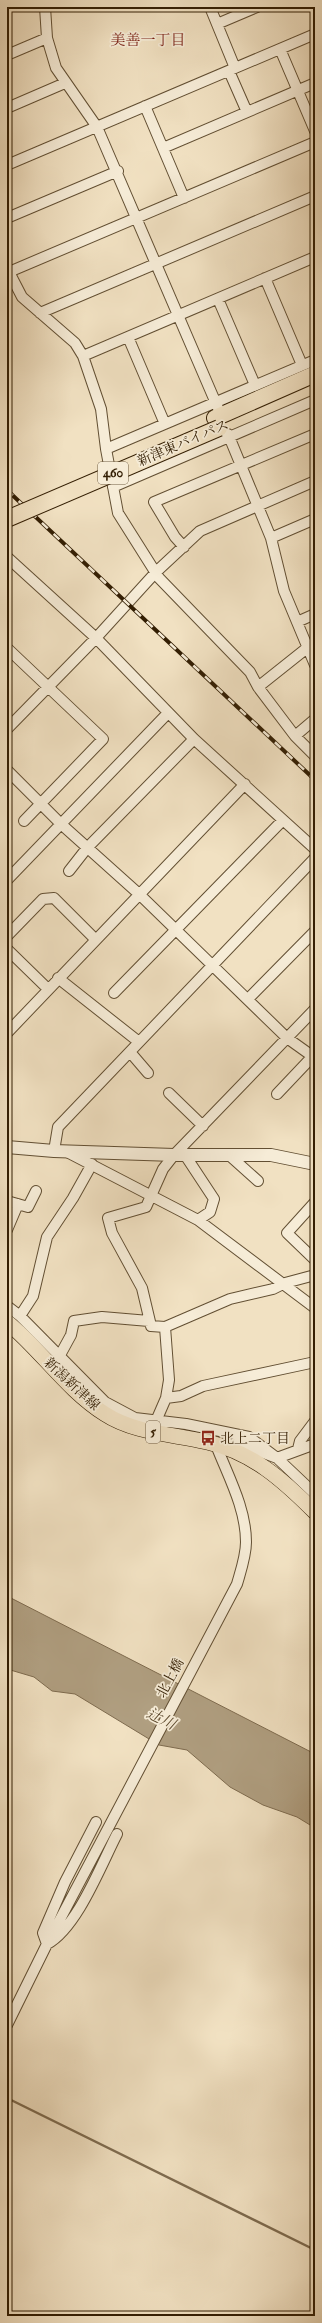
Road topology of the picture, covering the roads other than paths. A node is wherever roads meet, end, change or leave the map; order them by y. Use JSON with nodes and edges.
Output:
{"nodes":[{"id":1,"x":45,"y":7,"type":"edge"},
{"id":2,"x":210,"y":7,"type":"edge"},
{"id":3,"x":257,"y":7,"type":"edge"},
{"id":4,"x":217,"y":24,"type":"junction"},
{"id":5,"x":315,"y":34,"type":"edge"},
{"id":6,"x":47,"y":38,"type":"junction"},
{"id":7,"x":280,"y":49,"type":"junction"},
{"id":8,"x":7,"y":55,"type":"edge"},
{"id":9,"x":232,"y":69,"type":"junction"},
{"id":10,"x":65,"y":83,"type":"junction"},
{"id":11,"x":315,"y":84,"type":"edge"},
{"id":12,"x":298,"y":91,"type":"junction"},
{"id":13,"x":145,"y":106,"type":"junction"},
{"id":14,"x":7,"y":108,"type":"edge"},
{"id":15,"x":247,"y":112,"type":"junction"},
{"id":16,"x":97,"y":127,"type":"junction"},
{"id":17,"x":315,"y":131,"type":"edge"},
{"id":18,"x":315,"y":142,"type":"edge"},
{"id":19,"x":163,"y":148,"type":"junction"},
{"id":20,"x":7,"y":165,"type":"edge"},
{"id":21,"x":118,"y":171,"type":"junction"},
{"id":22,"x":315,"y":196,"type":"edge"},
{"id":23,"x":184,"y":198,"type":"junction"},
{"id":24,"x":7,"y":218,"type":"edge"},
{"id":25,"x":136,"y":218,"type":"junction"},
{"id":26,"x":314,"y":261,"type":"edge"},
{"id":27,"x":156,"y":264,"type":"junction"},
{"id":28,"x":8,"y":270,"type":"edge"},
{"id":29,"x":265,"y":278,"type":"junction"},
{"id":30,"x":218,"y":298,"type":"junction"},
{"id":31,"x":40,"y":313,"type":"junction"},
{"id":32,"x":178,"y":316,"type":"junction"},
{"id":33,"x":128,"y":337,"type":"junction"},
{"id":34,"x":83,"y":356,"type":"junction"},
{"id":35,"x":315,"y":360,"type":"edge"},
{"id":36,"x":309,"y":370,"type":"edge"},
{"id":37,"x":255,"y":386,"type":"junction"},
{"id":38,"x":315,"y":386,"type":"edge"},
{"id":39,"x":315,"y":400,"type":"edge"},
{"id":40,"x":221,"y":421,"type":"junction"},
{"id":41,"x":165,"y":424,"type":"junction"},
{"id":42,"x":315,"y":434,"type":"edge"},
{"id":43,"x":106,"y":449,"type":"junction"},
{"id":44,"x":241,"y":466,"type":"junction"},
{"id":45,"x":315,"y":481,"type":"edge"},
{"id":46,"x":113,"y":487,"type":"junction"},
{"id":47,"x":258,"y":506,"type":"junction"},
{"id":48,"x":7,"y":508,"type":"edge"},
{"id":49,"x":7,"y":519,"type":"edge"},
{"id":50,"x":315,"y":519,"type":"edge"},
{"id":51,"x":271,"y":538,"type":"junction"},
{"id":52,"x":184,"y":547,"type":"junction"},
{"id":53,"x":7,"y":557,"type":"edge"},
{"id":54,"x":156,"y":572,"type":"junction"},
{"id":55,"x":315,"y":614,"type":"edge"},
{"id":56,"x":297,"y":622,"type":"junction"},
{"id":57,"x":96,"y":638,"type":"junction"},
{"id":58,"x":7,"y":648,"type":"edge"},
{"id":59,"x":307,"y":648,"type":"junction"},
{"id":60,"x":315,"y":665,"type":"edge"},
{"id":61,"x":48,"y":687,"type":"junction"},
{"id":62,"x":258,"y":687,"type":"junction"},
{"id":63,"x":168,"y":713,"type":"junction"},
{"id":64,"x":315,"y":719,"type":"edge"},
{"id":65,"x":8,"y":725,"type":"edge"},
{"id":66,"x":295,"y":736,"type":"junction"},
{"id":67,"x":194,"y":739,"type":"junction"},
{"id":68,"x":315,"y":756,"type":"edge"},
{"id":69,"x":7,"y":770,"type":"edge"},
{"id":70,"x":245,"y":784,"type":"junction"},
{"id":71,"x":42,"y":803,"type":"junction"},
{"id":72,"x":283,"y":820,"type":"junction"},
{"id":73,"x":24,"y":821,"type":"dead end"},
{"id":74,"x":62,"y":824,"type":"junction"},
{"id":75,"x":87,"y":848,"type":"junction"},
{"id":76,"x":315,"y":849,"type":"edge"},
{"id":77,"x":315,"y":858,"type":"edge"},
{"id":78,"x":69,"y":871,"type":"dead end"},
{"id":79,"x":7,"y":880,"type":"edge"},
{"id":80,"x":140,"y":894,"type":"junction"},
{"id":81,"x":176,"y":931,"type":"junction"},
{"id":82,"x":315,"y":932,"type":"edge"},
{"id":83,"x":7,"y":936,"type":"edge"},
{"id":84,"x":95,"y":939,"type":"junction"},
{"id":85,"x":7,"y":949,"type":"edge"},
{"id":86,"x":213,"y":964,"type":"junction"},
{"id":87,"x":58,"y":978,"type":"junction"},
{"id":88,"x":48,"y":989,"type":"junction"},
{"id":89,"x":114,"y":993,"type":"dead end"},
{"id":90,"x":248,"y":999,"type":"junction"},
{"id":91,"x":315,"y":1009,"type":"edge"},
{"id":92,"x":7,"y":1031,"type":"edge"},
{"id":93,"x":287,"y":1038,"type":"junction"},
{"id":94,"x":139,"y":1042,"type":"junction"},
{"id":95,"x":130,"y":1052,"type":"junction"},
{"id":96,"x":314,"y":1057,"type":"edge"},
{"id":97,"x":148,"y":1073,"type":"dead end"},
{"id":98,"x":168,"y":1093,"type":"dead end"},
{"id":99,"x":276,"y":1094,"type":"dead end"},
{"id":100,"x":202,"y":1126,"type":"junction"},
{"id":101,"x":7,"y":1147,"type":"edge"},
{"id":102,"x":59,"y":1151,"type":"junction"},
{"id":103,"x":179,"y":1155,"type":"junction"},
{"id":104,"x":229,"y":1155,"type":"junction"},
{"id":105,"x":92,"y":1164,"type":"junction"},
{"id":106,"x":315,"y":1164,"type":"edge"},
{"id":107,"x":258,"y":1182,"type":"dead end"},
{"id":108,"x":36,"y":1191,"type":"dead end"},
{"id":109,"x":152,"y":1196,"type":"junction"},
{"id":110,"x":7,"y":1201,"type":"edge"},
{"id":111,"x":315,"y":1202,"type":"edge"},
{"id":112,"x":18,"y":1204,"type":"junction"},
{"id":113,"x":198,"y":1220,"type":"junction"},
{"id":114,"x":7,"y":1230,"type":"edge"},
{"id":115,"x":315,"y":1260,"type":"edge"},
{"id":116,"x":315,"y":1275,"type":"edge"},
{"id":117,"x":285,"y":1283,"type":"junction"},
{"id":118,"x":7,"y":1306,"type":"edge"},
{"id":119,"x":315,"y":1308,"type":"edge"},
{"id":120,"x":14,"y":1319,"type":"edge"},
{"id":121,"x":149,"y":1321,"type":"junction"},
{"id":122,"x":165,"y":1327,"type":"junction"},
{"id":123,"x":59,"y":1358,"type":"junction"},
{"id":124,"x":315,"y":1362,"type":"edge"},
{"id":125,"x":166,"y":1398,"type":"junction"},
{"id":126,"x":156,"y":1421,"type":"junction"},
{"id":127,"x":315,"y":1421,"type":"edge"},
{"id":128,"x":212,"y":1444,"type":"junction"},
{"id":129,"x":315,"y":1444,"type":"edge"},
{"id":130,"x":298,"y":1449,"type":"junction"},
{"id":131,"x":277,"y":1458,"type":"junction"},
{"id":132,"x":315,"y":1494,"type":"edge"},
{"id":133,"x":315,"y":1512,"type":"edge"},
{"id":134,"x":96,"y":1822,"type":"dead end"},
{"id":135,"x":117,"y":1834,"type":"dead end"},
{"id":136,"x":47,"y":1944,"type":"junction"},
{"id":137,"x":7,"y":2024,"type":"edge"}],
"edges":[{"from":1,"to":6,"type":"street"},
{"from":2,"to":4,"type":"street"},
{"from":3,"to":4,"type":"street"},
{"from":4,"to":9,"type":"street"},
{"from":5,"to":7,"type":"street"},
{"from":6,"to":8,"type":"street"},
{"from":6,"to":10,"type":"street"},
{"from":7,"to":9,"type":"street"},
{"from":7,"to":12,"type":"street"},
{"from":9,"to":13,"type":"street"},
{"from":9,"to":15,"type":"street"},
{"from":10,"to":14,"type":"street"},
{"from":10,"to":16,"type":"street"},
{"from":11,"to":12,"type":"street"},
{"from":12,"to":15,"type":"street"},
{"from":12,"to":17,"type":"street"},
{"from":13,"to":16,"type":"street"},
{"from":13,"to":19,"type":"street"},
{"from":15,"to":19,"type":"street"},
{"from":16,"to":20,"type":"street"},
{"from":16,"to":21,"type":"street"},
{"from":18,"to":23,"type":"street"},
{"from":19,"to":23,"type":"street"},
{"from":21,"to":24,"type":"street"},
{"from":21,"to":25,"type":"street"},
{"from":22,"to":27,"type":"street"},
{"from":23,"to":25,"type":"street"},
{"from":25,"to":27,"type":"street"},
{"from":25,"to":28,"type":"street"},
{"from":26,"to":29,"type":"street"},
{"from":27,"to":31,"type":"street"},
{"from":27,"to":32,"type":"street"},
{"from":28,"to":31,"type":"street"},
{"from":29,"to":30,"type":"street"},
{"from":29,"to":36,"type":"street"},
{"from":30,"to":32,"type":"street"},
{"from":30,"to":37,"type":"street"},
{"from":31,"to":34,"type":"street"},
{"from":32,"to":33,"type":"street"},
{"from":32,"to":40,"type":"street"},
{"from":33,"to":34,"type":"street"},
{"from":33,"to":41,"type":"street"},
{"from":34,"to":43,"type":"street"},
{"from":35,"to":36,"type":"street"},
{"from":36,"to":37,"type":"street"},
{"from":36,"to":40,"type":"highway","name":"新津東バイパス","number":"460"},
{"from":37,"to":40,"type":"street"},
{"from":38,"to":40,"type":"highway","name":"新津東バイパス","number":"460"},
{"from":39,"to":40,"type":"street"},
{"from":40,"to":41,"type":"street"},
{"from":40,"to":44,"type":"street"},
{"from":40,"to":46,"type":"street"},
{"from":40,"to":48,"type":"highway","name":"新津東バイパス","number":"460"},
{"from":40,"to":49,"type":"highway","name":"新津東バイパス","number":"460","bridge":true},
{"from":41,"to":43,"type":"street"},
{"from":42,"to":44,"type":"street"},
{"from":43,"to":46,"type":"street"},
{"from":44,"to":47,"type":"street"},
{"from":44,"to":52,"type":"street"},
{"from":45,"to":47,"type":"street"},
{"from":46,"to":54,"type":"street"},
{"from":47,"to":51,"type":"street"},
{"from":47,"to":52,"type":"street"},
{"from":50,"to":51,"type":"street"},
{"from":51,"to":56,"type":"street"},
{"from":52,"to":54,"type":"street"},
{"from":53,"to":57,"type":"street"},
{"from":54,"to":57,"type":"street"},
{"from":54,"to":62,"type":"street"},
{"from":55,"to":56,"type":"street"},
{"from":56,"to":59,"type":"street"},
{"from":57,"to":61,"type":"street"},
{"from":57,"to":63,"type":"street"},
{"from":58,"to":61,"type":"street"},
{"from":59,"to":60,"type":"street"},
{"from":59,"to":62,"type":"street"},
{"from":61,"to":65,"type":"street"},
{"from":61,"to":71,"type":"street"},
{"from":62,"to":66,"type":"street"},
{"from":63,"to":67,"type":"street"},
{"from":63,"to":74,"type":"street"},
{"from":64,"to":66,"type":"street"},
{"from":66,"to":68,"type":"street"},
{"from":67,"to":70,"type":"street"},
{"from":67,"to":75,"type":"street"},
{"from":69,"to":71,"type":"street"},
{"from":70,"to":72,"type":"street"},
{"from":70,"to":80,"type":"street"},
{"from":71,"to":73,"type":"street"},
{"from":71,"to":74,"type":"street"},
{"from":72,"to":76,"type":"street"},
{"from":72,"to":81,"type":"street"},
{"from":74,"to":75,"type":"street"},
{"from":74,"to":79,"type":"street"},
{"from":75,"to":78,"type":"street"},
{"from":75,"to":80,"type":"street"},
{"from":77,"to":86,"type":"street"},
{"from":80,"to":81,"type":"street"},
{"from":80,"to":84,"type":"street"},
{"from":81,"to":86,"type":"street"},
{"from":81,"to":89,"type":"street"},
{"from":82,"to":90,"type":"street"},
{"from":83,"to":84,"type":"street"},
{"from":84,"to":87,"type":"street"},
{"from":85,"to":88,"type":"street"},
{"from":86,"to":90,"type":"street"},
{"from":86,"to":94,"type":"street"},
{"from":87,"to":88,"type":"street"},
{"from":87,"to":94,"type":"street"},
{"from":88,"to":92,"type":"street"},
{"from":90,"to":93,"type":"street"},
{"from":91,"to":93,"type":"street"},
{"from":93,"to":96,"type":"street"},
{"from":93,"to":100,"type":"street"},
{"from":94,"to":95,"type":"street"},
{"from":95,"to":97,"type":"street"},
{"from":95,"to":102,"type":"street"},
{"from":96,"to":99,"type":"street"},
{"from":98,"to":100,"type":"street"},
{"from":100,"to":103,"type":"street"},
{"from":101,"to":102,"type":"street"},
{"from":102,"to":103,"type":"street"},
{"from":102,"to":105,"type":"street"},
{"from":103,"to":104,"type":"street"},
{"from":103,"to":109,"type":"street"},
{"from":103,"to":113,"type":"street"},
{"from":104,"to":106,"type":"street"},
{"from":104,"to":107,"type":"street"},
{"from":105,"to":109,"type":"street"},
{"from":105,"to":120,"type":"street"},
{"from":108,"to":112,"type":"street"},
{"from":109,"to":113,"type":"street"},
{"from":109,"to":121,"type":"street"},
{"from":110,"to":112,"type":"street"},
{"from":111,"to":115,"type":"street"},
{"from":112,"to":114,"type":"street"},
{"from":113,"to":117,"type":"street"},
{"from":116,"to":117,"type":"street"},
{"from":117,"to":119,"type":"street"},
{"from":117,"to":122,"type":"street"},
{"from":118,"to":120,"type":"street"},
{"from":120,"to":123,"type":"street"},
{"from":120,"to":128,"type":"main road","name":"新潟新津線","number":"5"},
{"from":121,"to":122,"type":"street"},
{"from":121,"to":123,"type":"street"},
{"from":122,"to":125,"type":"street"},
{"from":123,"to":126,"type":"street"},
{"from":124,"to":125,"type":"street"},
{"from":125,"to":126,"type":"street"},
{"from":126,"to":128,"type":"street"},
{"from":126,"to":131,"type":"street"},
{"from":127,"to":130,"type":"street"},
{"from":128,"to":131,"type":"street"},
{"from":128,"to":133,"type":"main road","name":"新潟新津線","number":"5"},
{"from":128,"to":136,"type":"street","name":"北上橋"},
{"from":129,"to":130,"type":"street"},
{"from":130,"to":131,"type":"street"},
{"from":131,"to":132,"type":"street"},
{"from":134,"to":136,"type":"street"},
{"from":135,"to":136,"type":"street"},
{"from":136,"to":137,"type":"street","name":"北上橋"}]}
